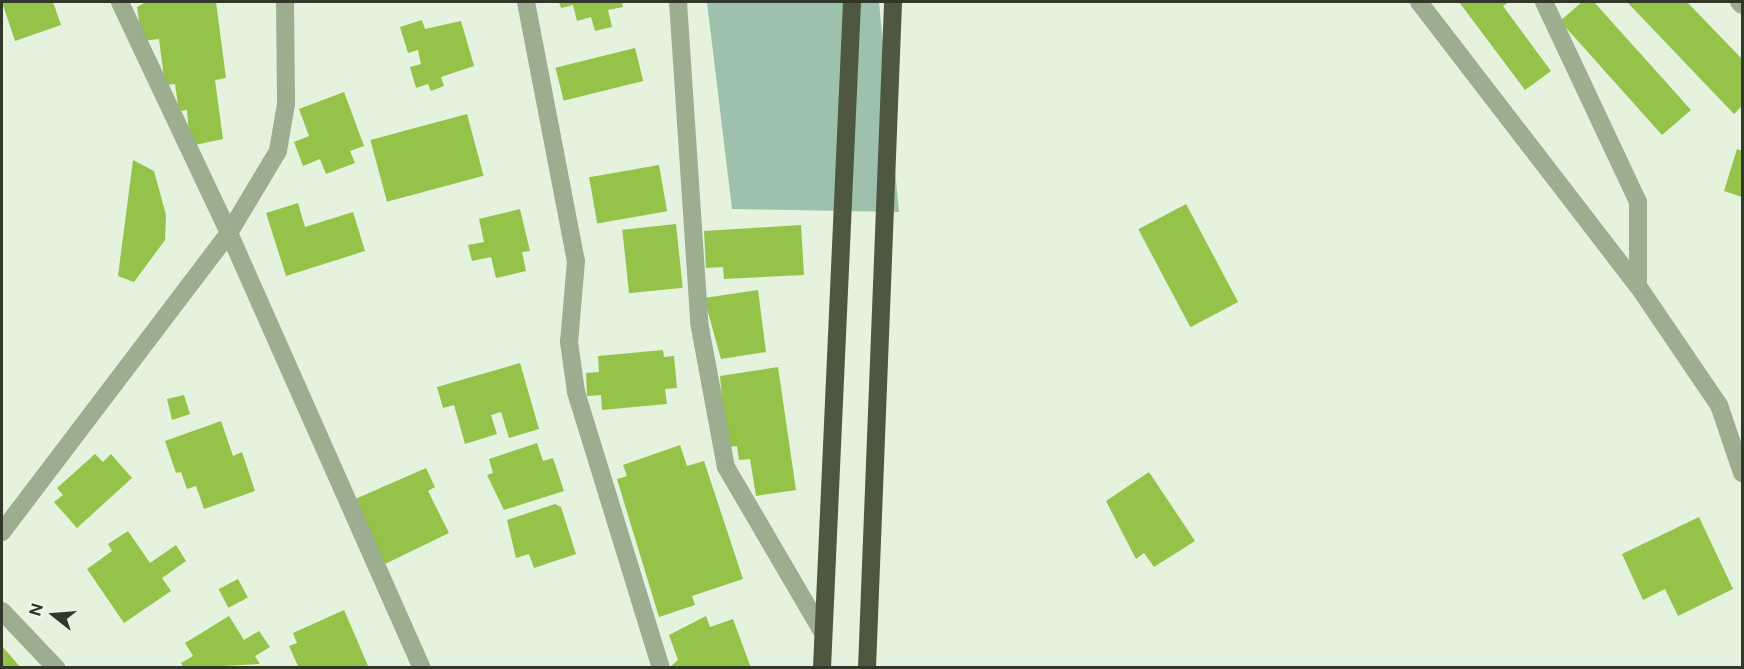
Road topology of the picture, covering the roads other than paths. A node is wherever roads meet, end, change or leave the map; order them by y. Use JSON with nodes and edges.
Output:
{"nodes":[{"id":1,"x":120,"y":2,"type":"edge"},
{"id":2,"x":285,"y":2,"type":"edge"},
{"id":3,"x":526,"y":2,"type":"edge"},
{"id":4,"x":678,"y":2,"type":"edge"},
{"id":5,"x":852,"y":2,"type":"edge"},
{"id":6,"x":893,"y":2,"type":"edge"},
{"id":7,"x":1419,"y":2,"type":"edge"},
{"id":8,"x":1544,"y":2,"type":"edge"},
{"id":9,"x":1739,"y":2,"type":"edge"},
{"id":10,"x":1743,"y":5,"type":"edge"},
{"id":11,"x":229,"y":233,"type":"junction"},
{"id":12,"x":1638,"y":286,"type":"junction"},
{"id":13,"x":1743,"y":473,"type":"edge"},
{"id":14,"x":2,"y":532,"type":"edge"},
{"id":15,"x":2,"y":611,"type":"edge"},
{"id":16,"x":823,"y":633,"type":"junction"},
{"id":17,"x":56,"y":668,"type":"edge"},
{"id":18,"x":422,"y":668,"type":"edge"},
{"id":19,"x":661,"y":668,"type":"edge"},
{"id":20,"x":822,"y":668,"type":"edge"},
{"id":21,"x":867,"y":668,"type":"edge"}],
"edges":[{"from":1,"to":11,"type":"street"},
{"from":2,"to":11,"type":"street"},
{"from":3,"to":19,"type":"street"},
{"from":4,"to":16,"type":"street"},
{"from":5,"to":16,"type":"highway"},
{"from":6,"to":21,"type":"highway"},
{"from":7,"to":12,"type":"street"},
{"from":8,"to":12,"type":"street"},
{"from":9,"to":10,"type":"street"},
{"from":11,"to":14,"type":"street"},
{"from":11,"to":18,"type":"street"},
{"from":12,"to":13,"type":"street"},
{"from":15,"to":17,"type":"street"},
{"from":16,"to":20,"type":"highway"}]}
